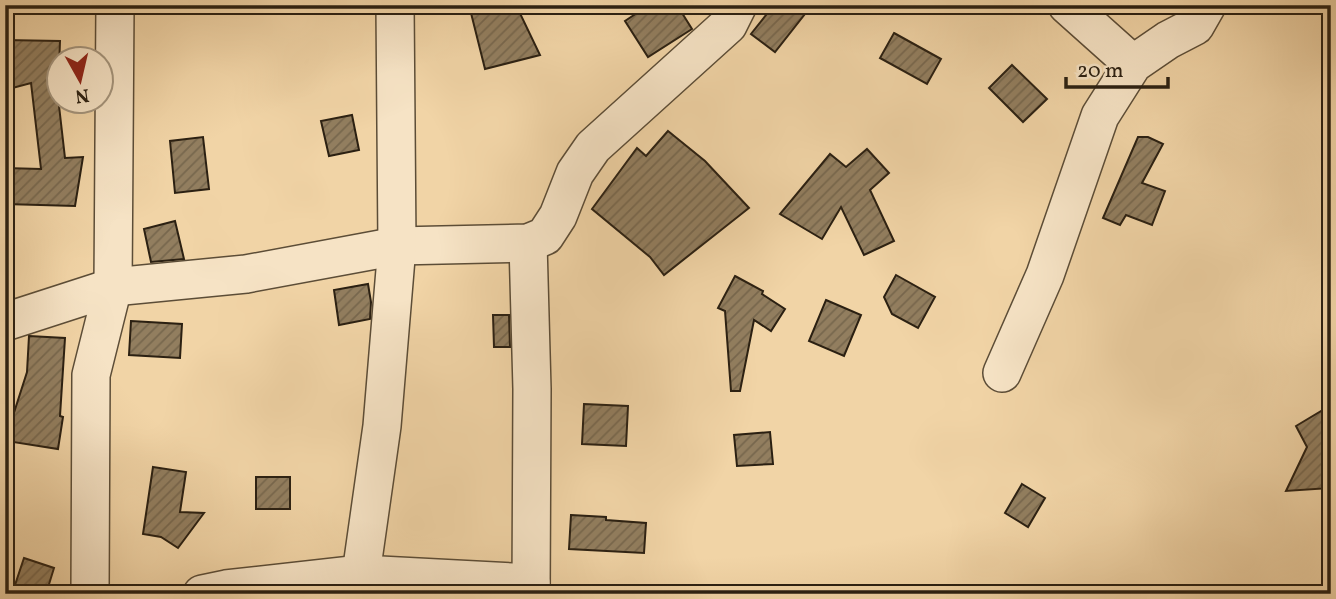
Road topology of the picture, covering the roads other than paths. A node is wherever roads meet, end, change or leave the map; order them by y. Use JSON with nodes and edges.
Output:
{"nodes":[{"id":1,"x":115,"y":5,"type":"edge"},
{"id":2,"x":395,"y":5,"type":"edge"},
{"id":3,"x":738,"y":5,"type":"edge"},
{"id":4,"x":1067,"y":5,"type":"edge"},
{"id":5,"x":1208,"y":5,"type":"edge"},
{"id":6,"x":1133,"y":64,"type":"junction"},
{"id":7,"x":528,"y":243,"type":"junction"},
{"id":8,"x":397,"y":246,"type":"junction"},
{"id":9,"x":113,"y":287,"type":"junction"},
{"id":10,"x":5,"y":322,"type":"edge"},
{"id":11,"x":1002,"y":373,"type":"dead end"},
{"id":12,"x":360,"y":574,"type":"junction"},
{"id":13,"x":531,"y":588,"type":"edge"},
{"id":14,"x":90,"y":594,"type":"edge"},
{"id":15,"x":202,"y":594,"type":"edge"}],
"edges":[{"from":1,"to":9,"type":"street"},
{"from":2,"to":8,"type":"street"},
{"from":3,"to":7,"type":"street"},
{"from":4,"to":6,"type":"street"},
{"from":5,"to":6,"type":"street"},
{"from":6,"to":11,"type":"street"},
{"from":7,"to":8,"type":"street"},
{"from":7,"to":13,"type":"street"},
{"from":8,"to":9,"type":"street"},
{"from":8,"to":12,"type":"street"},
{"from":9,"to":10,"type":"street"},
{"from":9,"to":14,"type":"street"},
{"from":12,"to":13,"type":"street"},
{"from":12,"to":15,"type":"street"}]}
